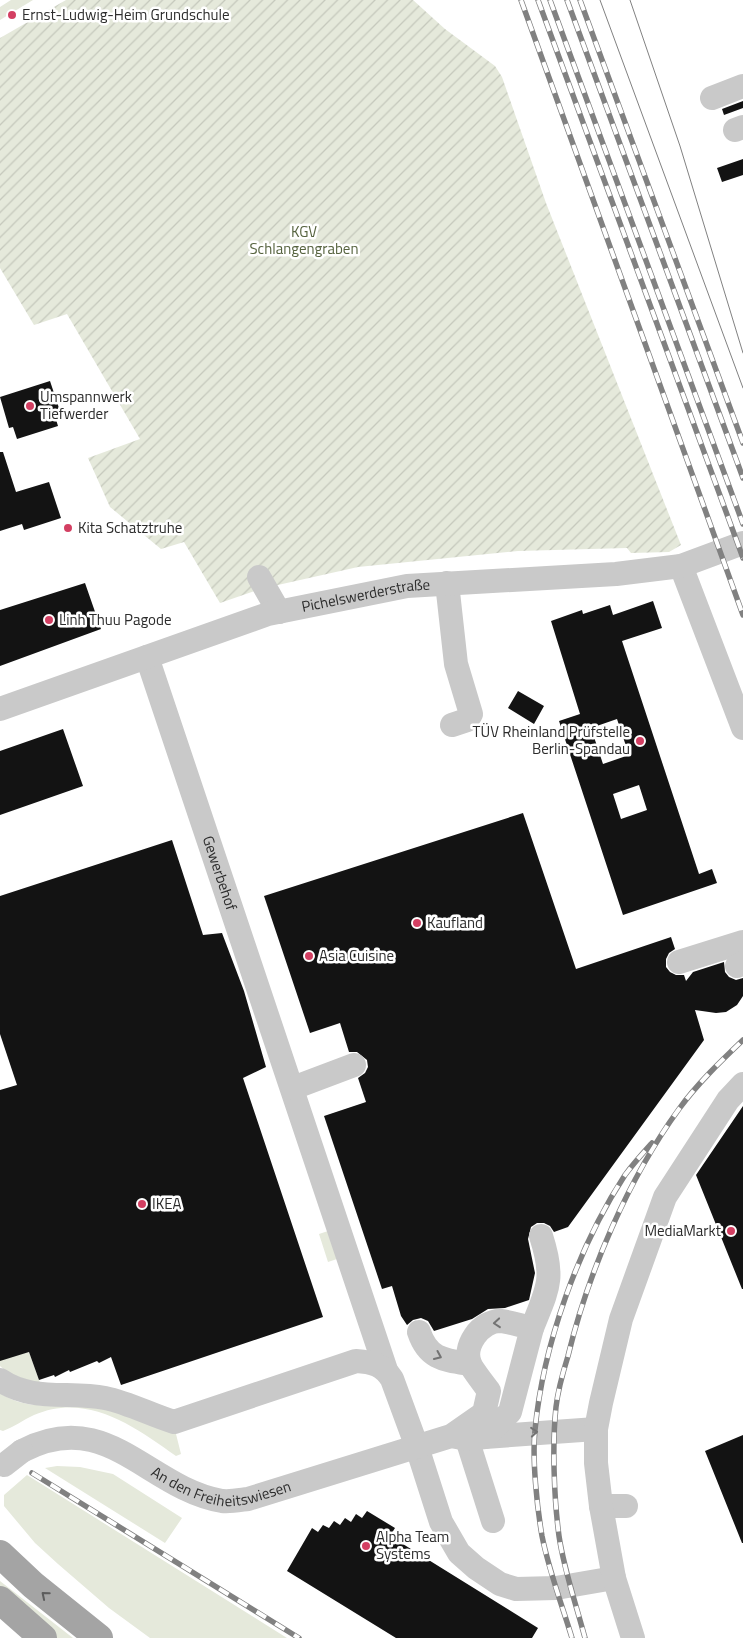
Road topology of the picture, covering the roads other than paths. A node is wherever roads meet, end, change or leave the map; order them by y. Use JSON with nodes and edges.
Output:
{"nodes":[{"id":1,"x":743,"y":86,"type":"edge"},
{"id":2,"x":712,"y":98,"type":"dead end"},
{"id":3,"x":743,"y":544,"type":"edge"},
{"id":4,"x":681,"y":566,"type":"junction"},
{"id":5,"x":259,"y":577,"type":"dead end"},
{"id":6,"x":447,"y":583,"type":"junction"},
{"id":7,"x":279,"y":612,"type":"junction"},
{"id":8,"x":147,"y":657,"type":"junction"},
{"id":9,"x":0,"y":708,"type":"edge"},
{"id":10,"x":452,"y":725,"type":"dead end"},
{"id":11,"x":743,"y":728,"type":"edge"},
{"id":12,"x":743,"y":942,"type":"edge"},
{"id":13,"x":679,"y":962,"type":"dead end"},
{"id":14,"x":354,"y":1065,"type":"dead end"},
{"id":15,"x":743,"y":1084,"type":"edge"},
{"id":16,"x":293,"y":1088,"type":"junction"},
{"id":17,"x":541,"y":1236,"type":"dead end"},
{"id":18,"x":532,"y":1328,"type":"junction"},
{"id":19,"x":419,"y":1332,"type":"dead end"},
{"id":20,"x":473,"y":1368,"type":"junction"},
{"id":21,"x":386,"y":1370,"type":"junction"},
{"id":22,"x":521,"y":1375,"type":"junction"},
{"id":23,"x":0,"y":1380,"type":"edge"},
{"id":24,"x":596,"y":1428,"type":"junction"},
{"id":25,"x":468,"y":1437,"type":"junction"},
{"id":26,"x":417,"y":1447,"type":"junction"},
{"id":27,"x":8,"y":1461,"type":"edge"},
{"id":28,"x":601,"y":1506,"type":"junction"},
{"id":29,"x":626,"y":1506,"type":"dead end"},
{"id":30,"x":494,"y":1521,"type":"dead end"},
{"id":31,"x":0,"y":1554,"type":"edge"},
{"id":32,"x":614,"y":1578,"type":"junction"},
{"id":33,"x":0,"y":1600,"type":"edge"},
{"id":34,"x":43,"y":1638,"type":"edge"},
{"id":35,"x":99,"y":1638,"type":"edge"},
{"id":36,"x":632,"y":1638,"type":"edge"}],
"edges":[{"from":1,"to":2,"type":"street"},
{"from":3,"to":4,"type":"street","name":"Pichelswerderstraße"},
{"from":4,"to":6,"type":"street","name":"Pichelswerderstraße"},
{"from":4,"to":11,"type":"street"},
{"from":5,"to":7,"type":"street"},
{"from":6,"to":7,"type":"street","name":"Pichelswerderstraße"},
{"from":6,"to":10,"type":"street"},
{"from":7,"to":8,"type":"street","name":"Pichelswerderstraße"},
{"from":8,"to":9,"type":"street","name":"Pichelswerderstraße"},
{"from":8,"to":16,"type":"street","name":"Gewerbehof"},
{"from":12,"to":13,"type":"street"},
{"from":14,"to":16,"type":"street"},
{"from":15,"to":24,"type":"street"},
{"from":16,"to":21,"type":"street","name":"Gewerbehof"},
{"from":17,"to":18,"type":"street"},
{"from":18,"to":20,"type":"street","one_way":true},
{"from":18,"to":22,"type":"street"},
{"from":19,"to":20,"type":"street","one_way":true},
{"from":20,"to":22,"type":"street"},
{"from":20,"to":25,"type":"street"},
{"from":21,"to":23,"type":"street"},
{"from":21,"to":26,"type":"street","name":"Gewerbehof"},
{"from":22,"to":25,"type":"street"},
{"from":25,"to":24,"type":"street","one_way":true},
{"from":24,"to":28,"type":"street"},
{"from":25,"to":26,"type":"street","name":"An den Freiheitswiesen"},
{"from":25,"to":30,"type":"street"},
{"from":26,"to":27,"type":"street","name":"An den Freiheitswiesen"},
{"from":26,"to":32,"type":"street","name":"Gewerbehof"},
{"from":28,"to":29,"type":"street"},
{"from":28,"to":32,"type":"street"},
{"from":35,"to":31,"type":"main road","one_way":true},
{"from":32,"to":36,"type":"street"},
{"from":33,"to":34,"type":"main road"}]}
